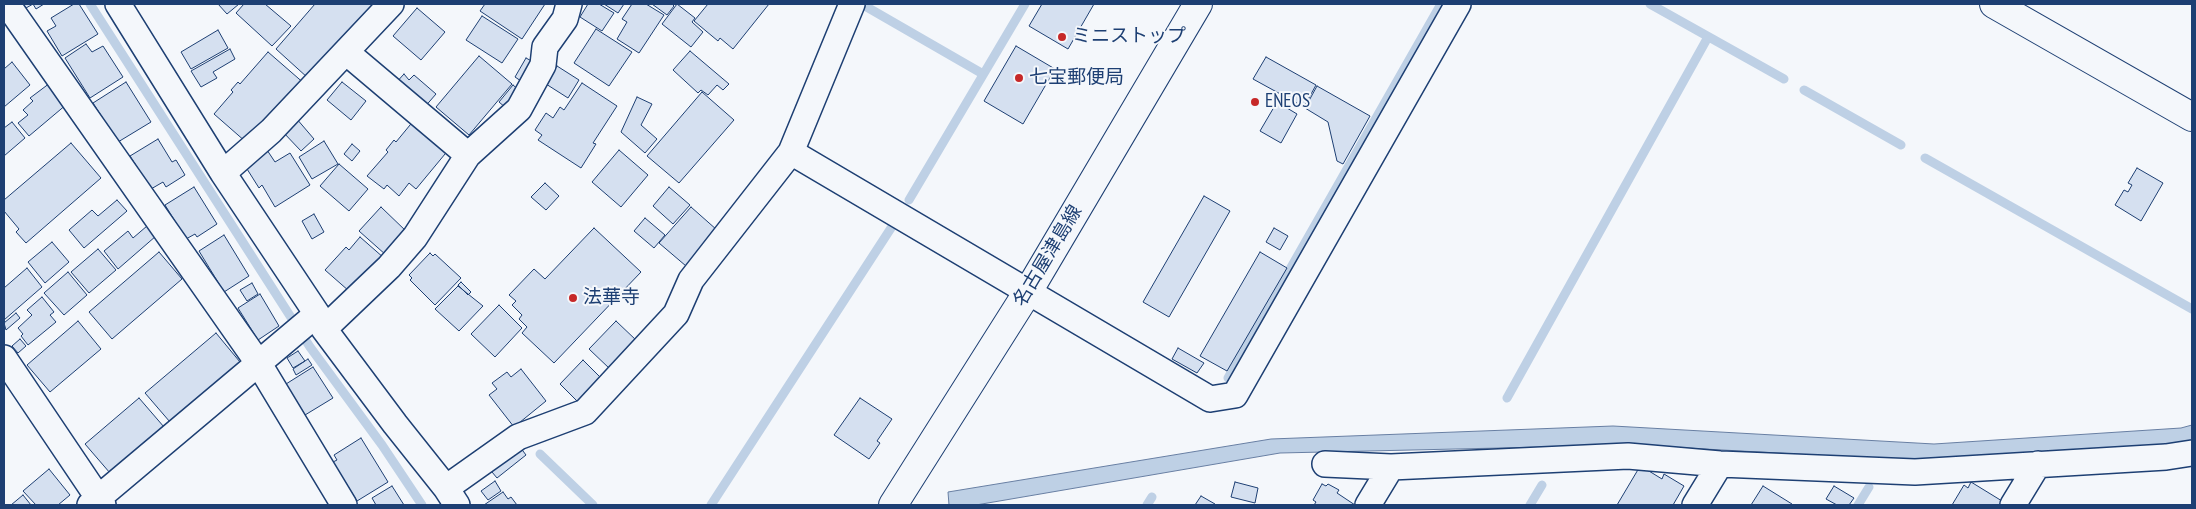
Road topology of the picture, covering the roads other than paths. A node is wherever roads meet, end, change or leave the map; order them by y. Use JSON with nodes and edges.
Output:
{"nodes":[{"id":1,"x":7,"y":4,"type":"edge"},
{"id":2,"x":118,"y":4,"type":"edge"},
{"id":3,"x":391,"y":4,"type":"edge"},
{"id":4,"x":569,"y":4,"type":"edge"},
{"id":5,"x":852,"y":4,"type":"edge"},
{"id":6,"x":1198,"y":4,"type":"edge"},
{"id":7,"x":1458,"y":4,"type":"edge"},
{"id":8,"x":1994,"y":4,"type":"edge"},
{"id":9,"x":346,"y":52,"type":"junction"},
{"id":10,"x":2192,"y":117,"type":"edge"},
{"id":11,"x":791,"y":152,"type":"junction"},
{"id":12,"x":468,"y":155,"type":"junction"},
{"id":13,"x":223,"y":173,"type":"junction"},
{"id":14,"x":1028,"y":290,"type":"junction"},
{"id":15,"x":317,"y":321,"type":"junction"},
{"id":16,"x":4,"y":358,"type":"edge"},
{"id":17,"x":259,"y":364,"type":"junction"},
{"id":18,"x":2192,"y":453,"type":"edge"},
{"id":19,"x":1325,"y":464,"type":"dead end"},
{"id":20,"x":1720,"y":464,"type":"junction"},
{"id":21,"x":2038,"y":464,"type":"junction"},
{"id":22,"x":1391,"y":466,"type":"junction"},
{"id":23,"x":451,"y":496,"type":"edge"},
{"id":24,"x":97,"y":503,"type":"edge"},
{"id":25,"x":344,"y":505,"type":"edge"},
{"id":26,"x":893,"y":505,"type":"edge"},
{"id":27,"x":1368,"y":505,"type":"edge"},
{"id":28,"x":1695,"y":505,"type":"edge"},
{"id":29,"x":2013,"y":505,"type":"edge"}],
"edges":[{"from":1,"to":17,"type":"street"},
{"from":2,"to":13,"type":"street"},
{"from":3,"to":9,"type":"street"},
{"from":4,"to":12,"type":"street"},
{"from":5,"to":11,"type":"street"},
{"from":6,"to":14,"type":"main road","name":"名古屋津島線"},
{"from":7,"to":14,"type":"street"},
{"from":8,"to":10,"type":"main road"},
{"from":9,"to":12,"type":"street"},
{"from":9,"to":13,"type":"street"},
{"from":11,"to":14,"type":"street"},
{"from":11,"to":23,"type":"street"},
{"from":12,"to":15,"type":"street"},
{"from":13,"to":15,"type":"street"},
{"from":14,"to":26,"type":"main road","name":"名古屋津島線"},
{"from":15,"to":17,"type":"street"},
{"from":15,"to":23,"type":"street"},
{"from":16,"to":24,"type":"street"},
{"from":17,"to":24,"type":"street"},
{"from":17,"to":25,"type":"street"},
{"from":18,"to":21,"type":"street"},
{"from":19,"to":22,"type":"street"},
{"from":20,"to":21,"type":"street"},
{"from":20,"to":22,"type":"street"},
{"from":20,"to":28,"type":"street"},
{"from":21,"to":29,"type":"street"},
{"from":22,"to":27,"type":"street"}]}
